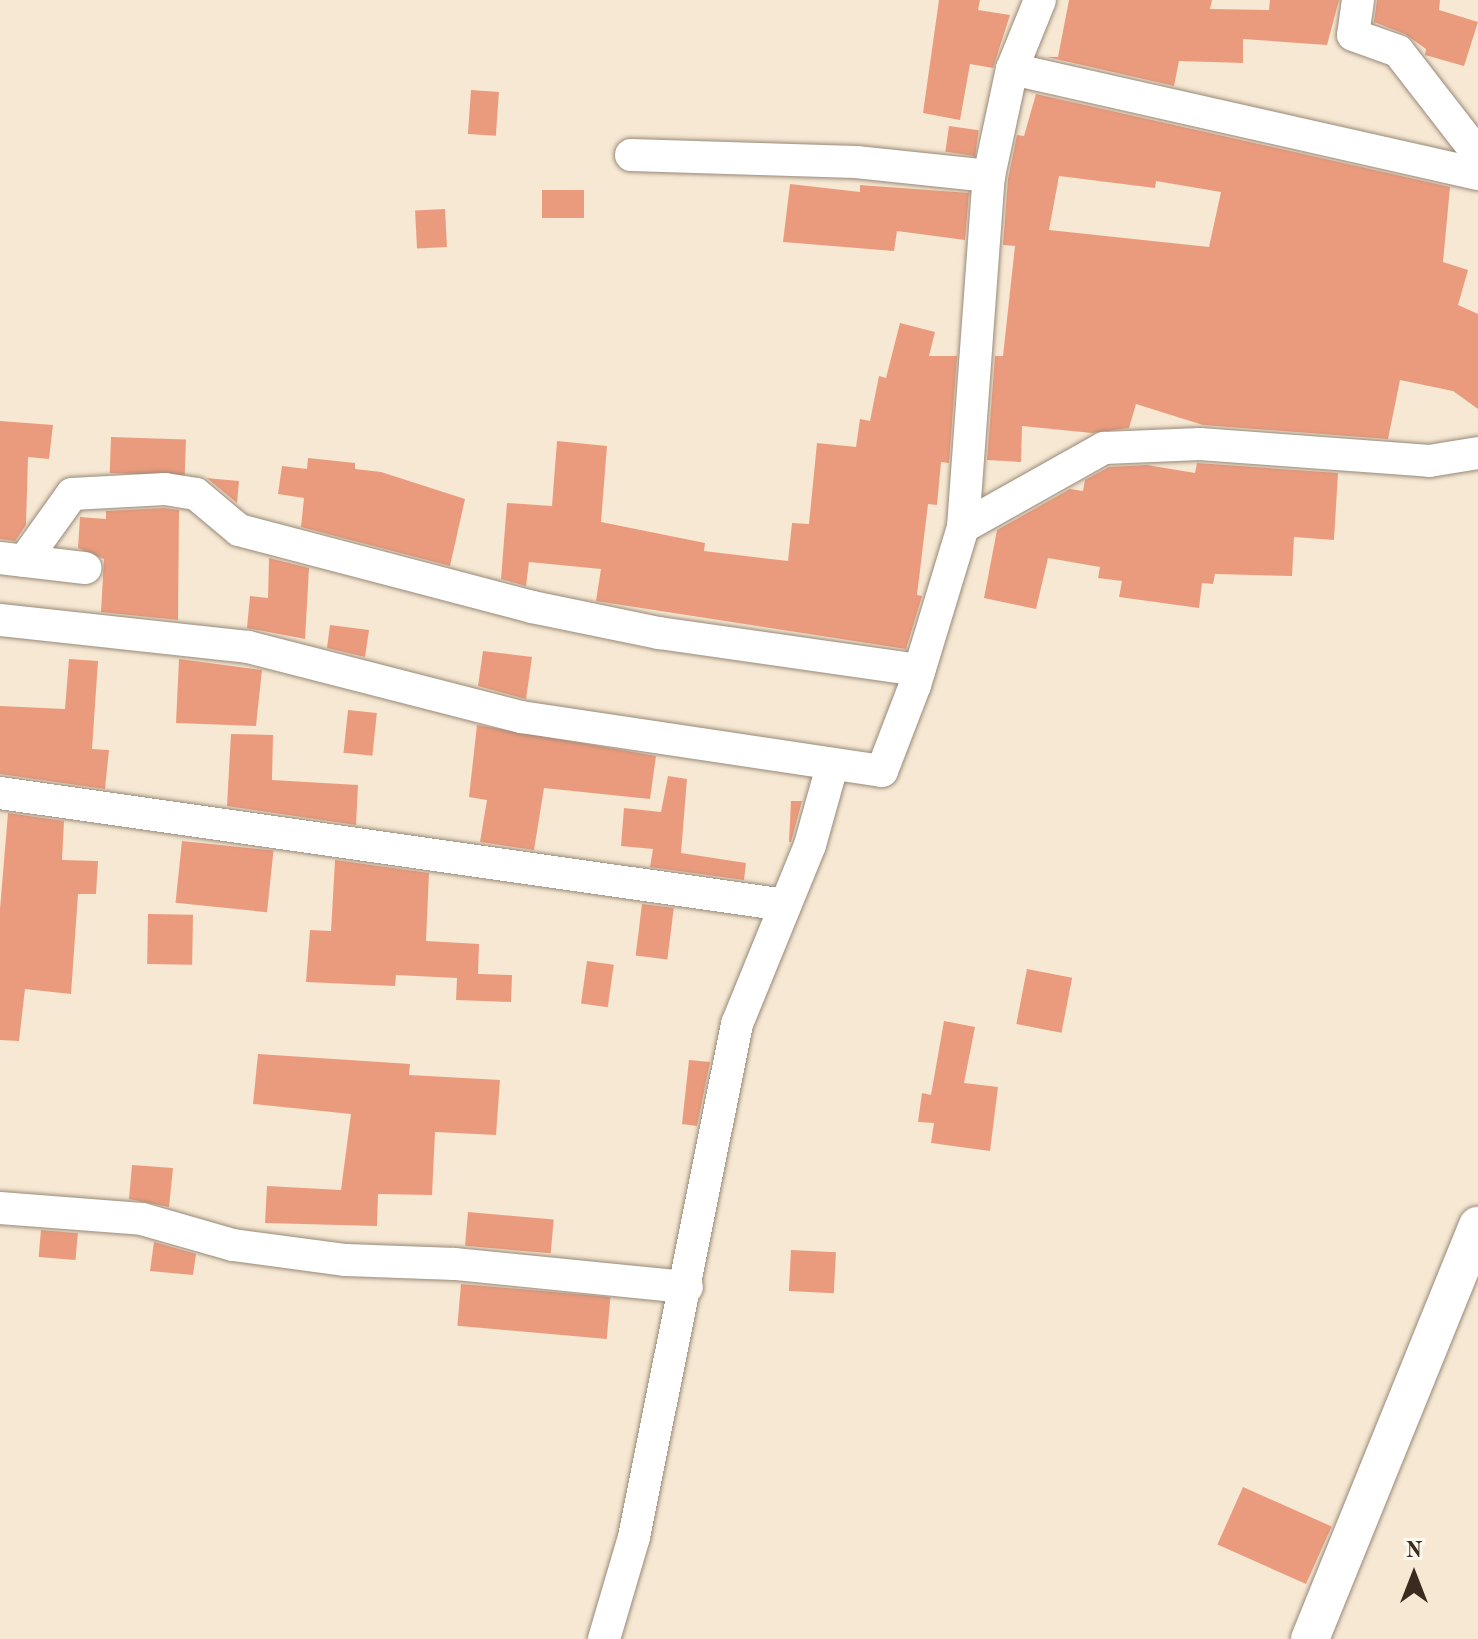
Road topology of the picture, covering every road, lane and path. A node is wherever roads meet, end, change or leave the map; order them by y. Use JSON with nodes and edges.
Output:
{"nodes":[{"id":1,"x":1040,"y":0,"type":"edge"},
{"id":2,"x":1358,"y":0,"type":"edge"},
{"id":3,"x":1012,"y":69,"type":"junction"},
{"id":4,"x":1478,"y":154,"type":"edge"},
{"id":5,"x":631,"y":155,"type":"dead end"},
{"id":6,"x":1478,"y":174,"type":"edge"},
{"id":7,"x":989,"y":176,"type":"junction"},
{"id":8,"x":1478,"y":453,"type":"edge"},
{"id":9,"x":963,"y":527,"type":"junction"},
{"id":10,"x":12,"y":559,"type":"edge"},
{"id":11,"x":85,"y":568,"type":"dead end"},
{"id":12,"x":0,"y":620,"type":"edge"},
{"id":13,"x":919,"y":670,"type":"junction"},
{"id":14,"x":832,"y":766,"type":"junction"},
{"id":15,"x":0,"y":793,"type":"edge"},
{"id":16,"x":785,"y":905,"type":"junction"},
{"id":17,"x":0,"y":1208,"type":"edge"},
{"id":18,"x":1478,"y":1226,"type":"edge"},
{"id":19,"x":687,"y":1287,"type":"junction"},
{"id":20,"x":604,"y":1639,"type":"edge"},
{"id":21,"x":1310,"y":1639,"type":"edge"}],
"edges":[{"from":1,"to":3,"type":"street"},
{"from":2,"to":4,"type":"street"},
{"from":3,"to":6,"type":"street"},
{"from":3,"to":7,"type":"street"},
{"from":5,"to":7,"type":"street"},
{"from":7,"to":9,"type":"street"},
{"from":8,"to":9,"type":"street"},
{"from":9,"to":13,"type":"street"},
{"from":10,"to":11,"type":"street"},
{"from":10,"to":13,"type":"street"},
{"from":12,"to":14,"type":"street"},
{"from":13,"to":14,"type":"street"},
{"from":14,"to":16,"type":"street"},
{"from":15,"to":16,"type":"street"},
{"from":16,"to":19,"type":"street"},
{"from":17,"to":19,"type":"street"},
{"from":18,"to":21,"type":"street"},
{"from":19,"to":20,"type":"street"}]}
